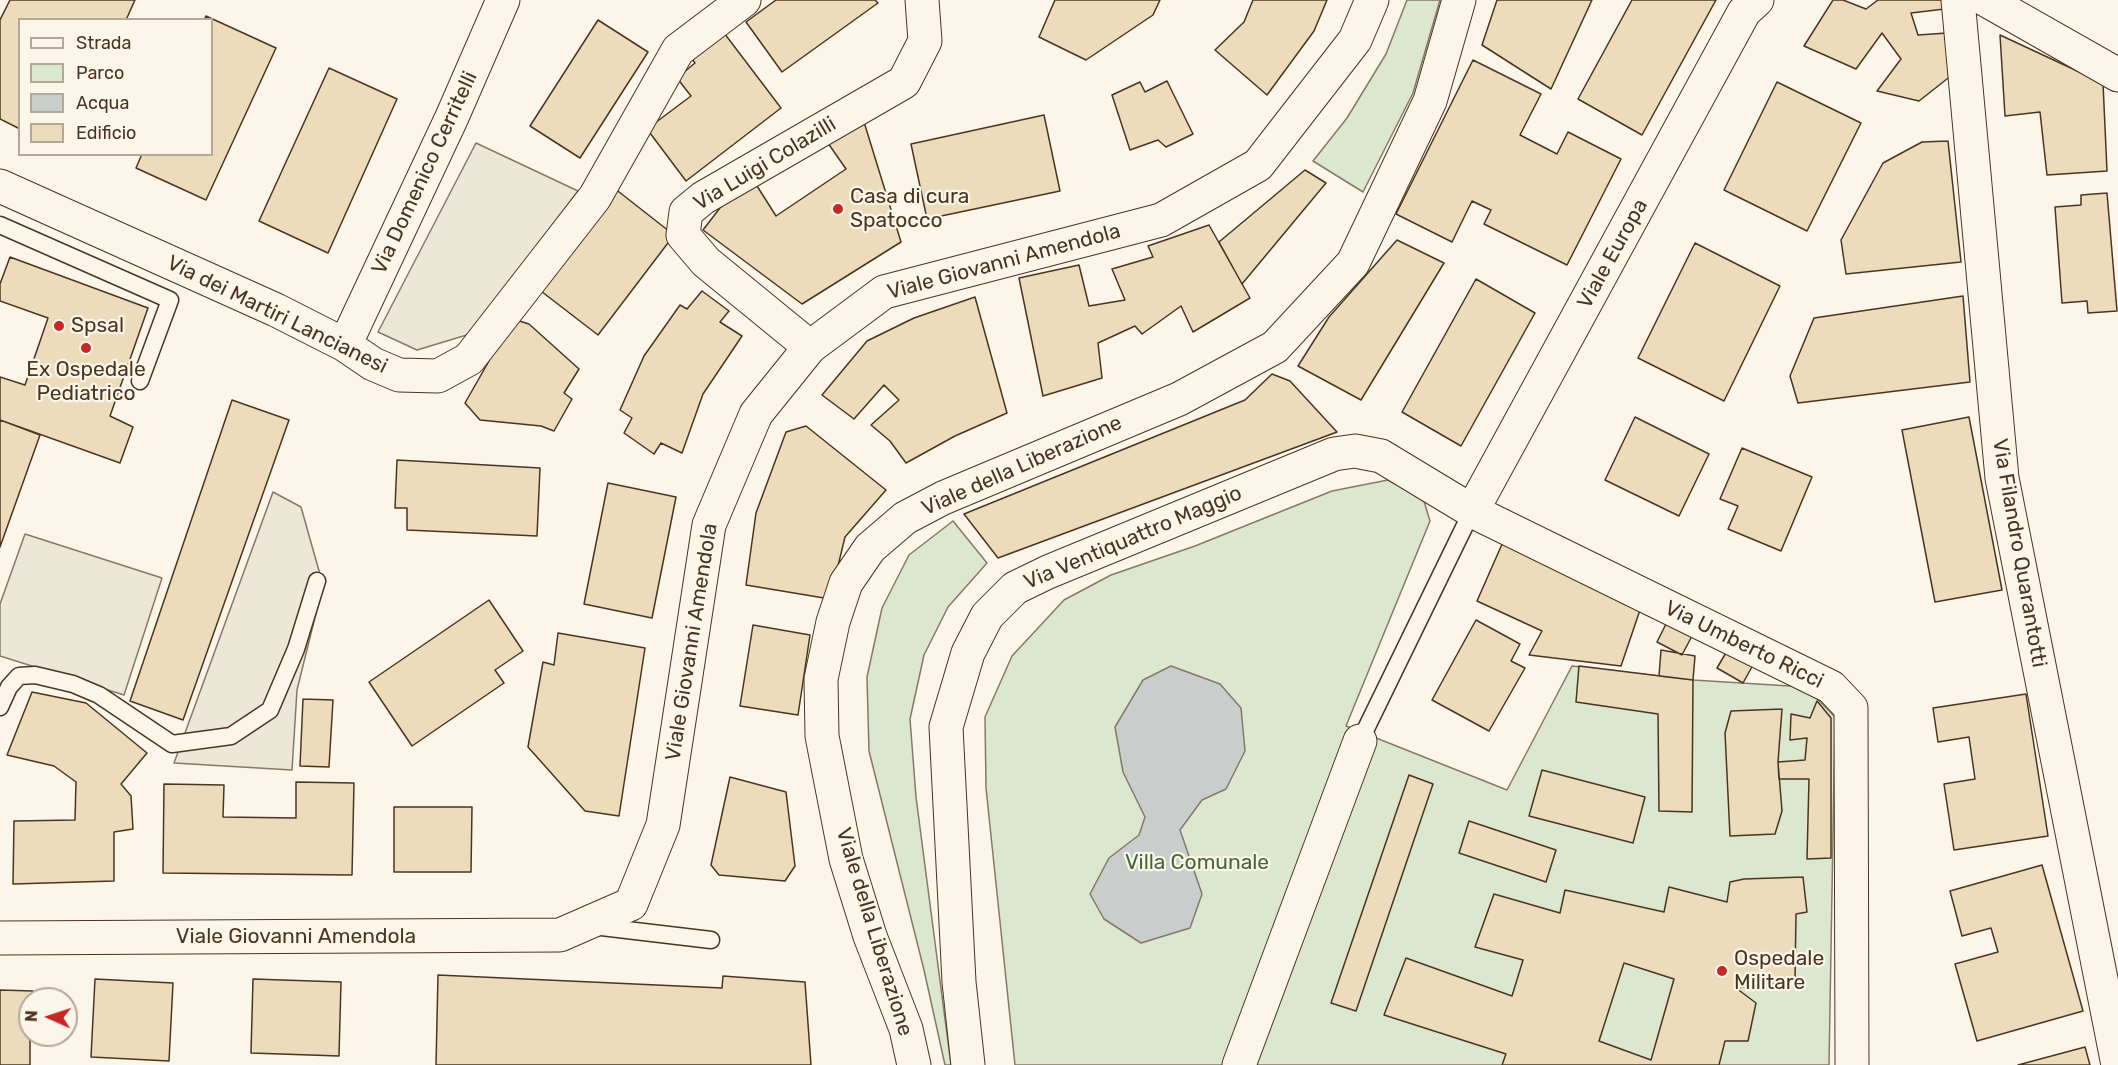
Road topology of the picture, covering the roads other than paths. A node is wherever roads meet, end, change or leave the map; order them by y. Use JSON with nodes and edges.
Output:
{"nodes":[{"id":1,"x":503,"y":0,"type":"edge"},
{"id":2,"x":744,"y":0,"type":"edge"},
{"id":3,"x":922,"y":0,"type":"edge"},
{"id":4,"x":1372,"y":0,"type":"edge"},
{"id":5,"x":1459,"y":0,"type":"edge"},
{"id":6,"x":1757,"y":0,"type":"edge"},
{"id":7,"x":1958,"y":0,"type":"edge"},
{"id":8,"x":1986,"y":0,"type":"edge"},
{"id":9,"x":2118,"y":75,"type":"edge"},
{"id":10,"x":0,"y":186,"type":"edge"},
{"id":11,"x":0,"y":225,"type":"edge"},
{"id":12,"x":345,"y":345,"type":"junction"},
{"id":13,"x":810,"y":347,"type":"junction"},
{"id":14,"x":140,"y":381,"type":"dead end"},
{"id":15,"x":1472,"y":511,"type":"junction"},
{"id":16,"x":317,"y":581,"type":"dead end"},
{"id":17,"x":0,"y":707,"type":"edge"},
{"id":18,"x":1360,"y":741,"type":"joint"},
{"id":19,"x":583,"y":925,"type":"junction"},
{"id":20,"x":0,"y":938,"type":"edge"},
{"id":21,"x":711,"y":940,"type":"dead end"},
{"id":22,"x":914,"y":1065,"type":"edge"},
{"id":23,"x":968,"y":1065,"type":"edge"},
{"id":24,"x":1239,"y":1065,"type":"edge"},
{"id":25,"x":1852,"y":1065,"type":"edge"},
{"id":26,"x":2118,"y":1065,"type":"edge"}],
"edges":[{"from":1,"to":12,"type":"street","name":"Via Domenico Cerritelli"},
{"from":2,"to":12,"type":"street","name":"Via dei Martiri Lancianesi"},
{"from":3,"to":13,"type":"street","name":"Via Luigi Colazilli"},
{"from":4,"to":13,"type":"street","name":"Viale Giovanni Amendola"},
{"from":5,"to":22,"type":"street","name":"Viale della Liberazione"},
{"from":6,"to":15,"type":"street","name":"Viale Europa"},
{"from":7,"to":26,"type":"street","name":"Via Filandro Quarantotti"},
{"from":8,"to":9,"type":"street"},
{"from":10,"to":12,"type":"street","name":"Via dei Martiri Lancianesi"},
{"from":11,"to":14,"type":"lane","name":"Via dei Martiri Lancianesi"},
{"from":13,"to":19,"type":"street","name":"Viale Giovanni Amendola"},
{"from":15,"to":18,"type":"lane"},
{"from":15,"to":23,"type":"street","name":"Via Ventiquattro Maggio"},
{"from":15,"to":25,"type":"street","name":"Via Umberto Ricci"},
{"from":16,"to":17,"type":"lane"},
{"from":18,"to":24,"type":"street"},
{"from":19,"to":20,"type":"street","name":"Viale Giovanni Amendola"},
{"from":19,"to":21,"type":"lane"}]}
